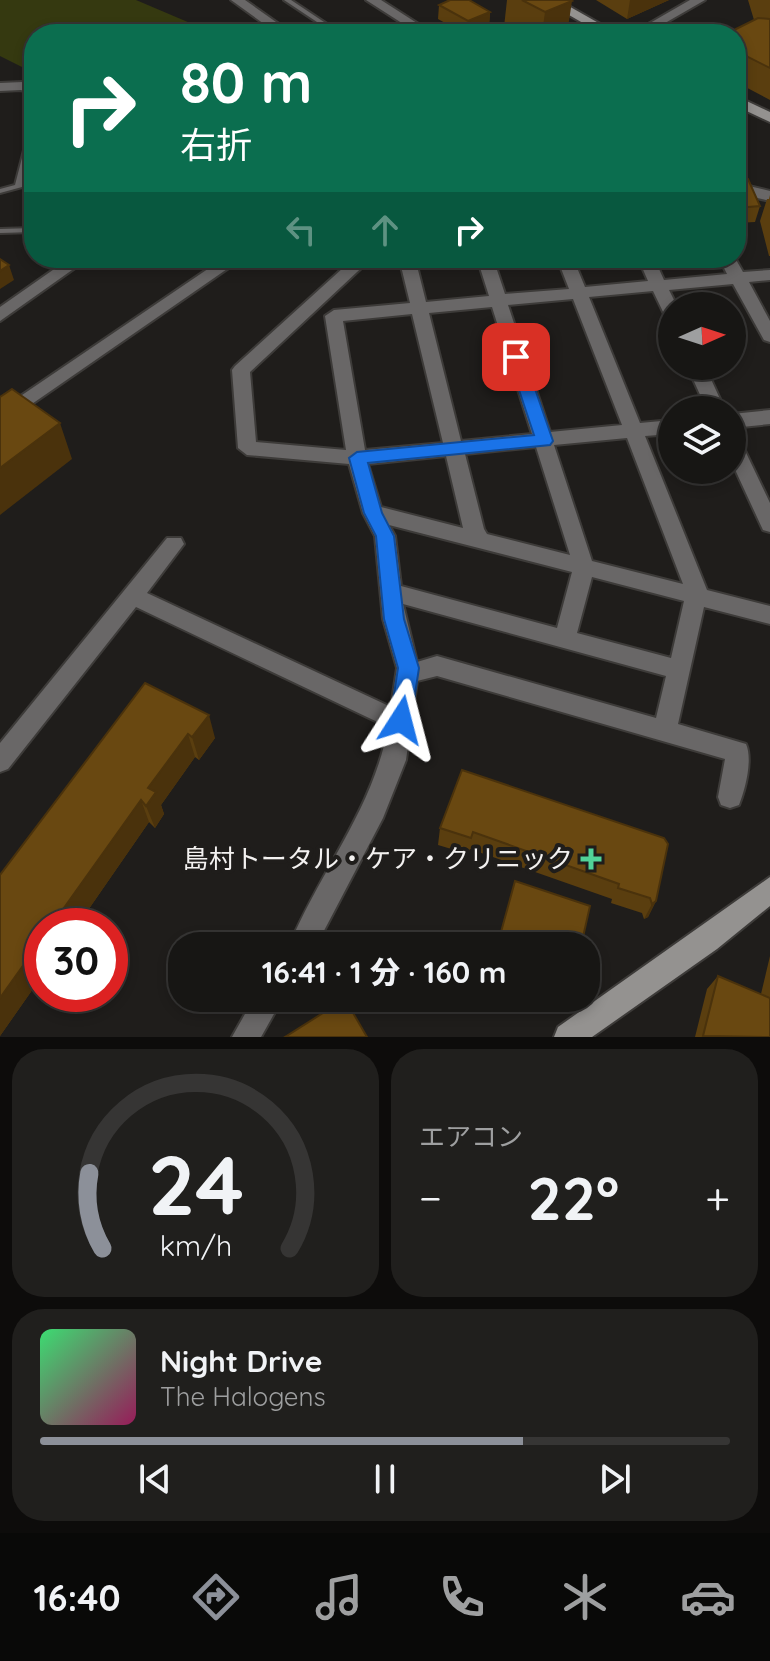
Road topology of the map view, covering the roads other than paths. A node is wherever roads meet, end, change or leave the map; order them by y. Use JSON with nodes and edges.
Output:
{"nodes":[{"id":1,"x":287,"y":0,"type":"edge"},
{"id":2,"x":372,"y":0,"type":"edge"},
{"id":3,"x":549,"y":0,"type":"edge"},
{"id":4,"x":699,"y":0,"type":"edge"},
{"id":5,"x":244,"y":1,"type":"edge"},
{"id":6,"x":274,"y":24,"type":"edge"},
{"id":7,"x":324,"y":24,"type":"edge"},
{"id":8,"x":412,"y":24,"type":"edge"},
{"id":9,"x":593,"y":24,"type":"edge"},
{"id":10,"x":655,"y":24,"type":"edge"},
{"id":11,"x":0,"y":87,"type":"edge"},
{"id":12,"x":24,"y":87,"type":"edge"},
{"id":13,"x":746,"y":105,"type":"edge"},
{"id":14,"x":770,"y":118,"type":"edge"},
{"id":15,"x":24,"y":164,"type":"edge"},
{"id":16,"x":746,"y":190,"type":"edge"},
{"id":17,"x":0,"y":191,"type":"edge"},
{"id":18,"x":770,"y":196,"type":"edge"},
{"id":19,"x":24,"y":230,"type":"edge"},
{"id":20,"x":0,"y":231,"type":"edge"},
{"id":21,"x":67,"y":268,"type":"edge"},
{"id":22,"x":220,"y":268,"type":"edge"},
{"id":23,"x":353,"y":268,"type":"edge"},
{"id":24,"x":409,"y":268,"type":"edge"},
{"id":25,"x":488,"y":268,"type":"edge"},
{"id":26,"x":569,"y":268,"type":"edge"},
{"id":27,"x":651,"y":268,"type":"edge"},
{"id":28,"x":733,"y":268,"type":"edge"},
{"id":29,"x":770,"y":275,"type":"edge"},
{"id":30,"x":739,"y":279,"type":"junction"},
{"id":31,"x":659,"y":285,"type":"junction"},
{"id":32,"x":662,"y":292,"type":"edge"},
{"id":33,"x":579,"y":294,"type":"junction"},
{"id":34,"x":498,"y":301,"type":"junction"},
{"id":35,"x":419,"y":309,"type":"junction"},
{"id":36,"x":308,"y":310,"type":"junction"},
{"id":37,"x":0,"y":315,"type":"edge"},
{"id":38,"x":334,"y":316,"type":"junction"},
{"id":39,"x":770,"y":336,"type":"edge"},
{"id":40,"x":770,"y":417,"type":"edge"},
{"id":41,"x":0,"y":419,"type":"edge"},
{"id":42,"x":746,"y":420,"type":"edge"},
{"id":43,"x":658,"y":428,"type":"edge"},
{"id":44,"x":632,"y":431,"type":"junction"},
{"id":45,"x":544,"y":441,"type":"junction"},
{"id":46,"x":454,"y":450,"type":"junction"},
{"id":47,"x":357,"y":458,"type":"junction"},
{"id":48,"x":746,"y":473,"type":"edge"},
{"id":49,"x":373,"y":513,"type":"junction"},
{"id":50,"x":770,"y":524,"type":"edge"},
{"id":51,"x":480,"y":540,"type":"junction"},
{"id":52,"x":174,"y":544,"type":"dead end"},
{"id":53,"x":584,"y":568,"type":"junction"},
{"id":54,"x":390,"y":592,"type":"junction"},
{"id":55,"x":132,"y":596,"type":"junction"},
{"id":56,"x":697,"y":596,"type":"junction"},
{"id":57,"x":770,"y":615,"type":"edge"},
{"id":58,"x":565,"y":638,"type":"junction"},
{"id":59,"x":678,"y":670,"type":"junction"},
{"id":60,"x":408,"y":674,"type":"junction"},
{"id":61,"x":401,"y":720,"type":"junction"},
{"id":62,"x":665,"y":731,"type":"junction"},
{"id":63,"x":0,"y":761,"type":"edge"},
{"id":64,"x":730,"y":797,"type":"dead end"},
{"id":65,"x":770,"y":890,"type":"edge"},
{"id":66,"x":309,"y":932,"type":"edge"},
{"id":67,"x":261,"y":1012,"type":"edge"},
{"id":68,"x":246,"y":1037,"type":"edge"},
{"id":69,"x":568,"y":1037,"type":"edge"}],
"edges":[{"from":1,"to":7,"type":"lane"},
{"from":2,"to":8,"type":"street"},
{"from":3,"to":9,"type":"main road"},
{"from":4,"to":10,"type":"street"},
{"from":5,"to":6,"type":"street"},
{"from":11,"to":12,"type":"street"},
{"from":13,"to":14,"type":"main road"},
{"from":15,"to":17,"type":"lane"},
{"from":16,"to":18,"type":"street"},
{"from":19,"to":20,"type":"lane"},
{"from":21,"to":37,"type":"street"},
{"from":22,"to":41,"type":"street"},
{"from":23,"to":36,"type":"street"},
{"from":24,"to":35,"type":"street"},
{"from":25,"to":34,"type":"street"},
{"from":26,"to":33,"type":"street"},
{"from":27,"to":31,"type":"street"},
{"from":28,"to":30,"type":"street"},
{"from":29,"to":30,"type":"street"},
{"from":30,"to":31,"type":"street"},
{"from":30,"to":39,"type":"street"},
{"from":31,"to":32,"type":"street"},
{"from":31,"to":33,"type":"street"},
{"from":33,"to":34,"type":"street"},
{"from":33,"to":44,"type":"street"},
{"from":34,"to":35,"type":"street"},
{"from":34,"to":45,"type":"street"},
{"from":35,"to":38,"type":"street"},
{"from":35,"to":46,"type":"street"},
{"from":36,"to":38,"type":"street"},
{"from":36,"to":47,"type":"street"},
{"from":38,"to":47,"type":"street"},
{"from":40,"to":42,"type":"street"},
{"from":43,"to":44,"type":"street"},
{"from":44,"to":45,"type":"street"},
{"from":44,"to":56,"type":"street"},
{"from":45,"to":46,"type":"street"},
{"from":45,"to":53,"type":"street"},
{"from":46,"to":47,"type":"street"},
{"from":46,"to":51,"type":"street"},
{"from":47,"to":49,"type":"street"},
{"from":48,"to":50,"type":"street"},
{"from":49,"to":51,"type":"street"},
{"from":49,"to":54,"type":"street"},
{"from":51,"to":53,"type":"street"},
{"from":52,"to":55,"type":"street"},
{"from":53,"to":56,"type":"street"},
{"from":53,"to":58,"type":"street"},
{"from":54,"to":58,"type":"street"},
{"from":54,"to":60,"type":"street"},
{"from":55,"to":61,"type":"street"},
{"from":55,"to":63,"type":"street"},
{"from":56,"to":57,"type":"street"},
{"from":56,"to":59,"type":"street"},
{"from":58,"to":59,"type":"street"},
{"from":59,"to":62,"type":"street"},
{"from":60,"to":61,"type":"street"},
{"from":60,"to":62,"type":"street"},
{"from":61,"to":66,"type":"street"},
{"from":62,"to":64,"type":"street"},
{"from":65,"to":69,"type":"main road"},
{"from":67,"to":68,"type":"street"}]}
